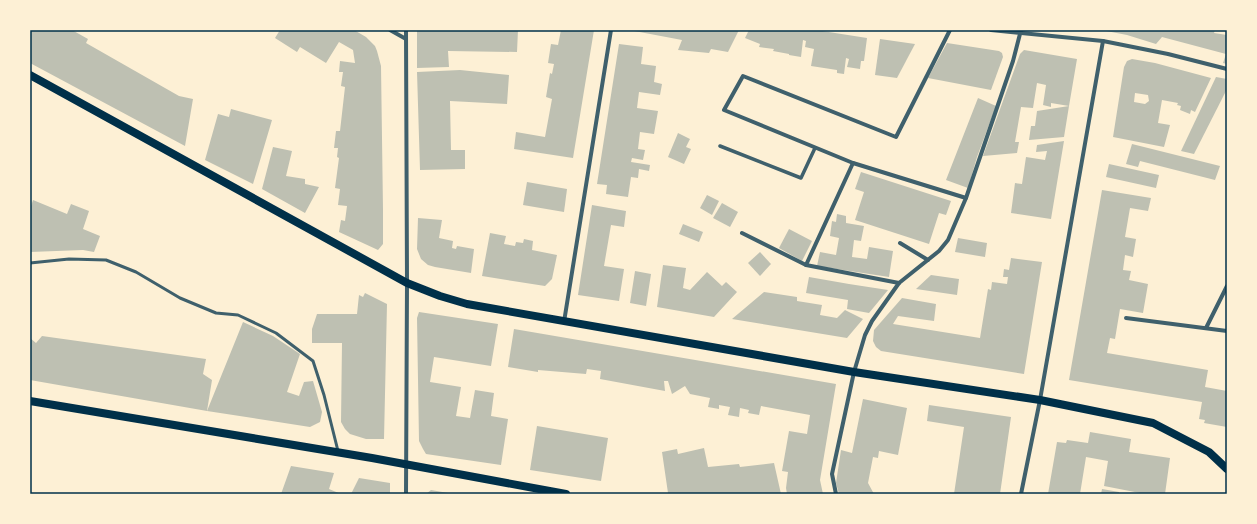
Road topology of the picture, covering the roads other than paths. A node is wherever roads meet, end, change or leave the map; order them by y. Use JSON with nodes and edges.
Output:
{"nodes":[{"id":1,"x":390,"y":30,"type":"edge"},
{"id":2,"x":406,"y":30,"type":"edge"},
{"id":3,"x":611,"y":30,"type":"edge"},
{"id":4,"x":950,"y":30,"type":"edge"},
{"id":5,"x":991,"y":30,"type":"edge"},
{"id":6,"x":1020,"y":31,"type":"edge"},
{"id":7,"x":406,"y":39,"type":"junction"},
{"id":8,"x":1103,"y":41,"type":"junction"},
{"id":9,"x":1227,"y":69,"type":"edge"},
{"id":10,"x":30,"y":75,"type":"edge"},
{"id":11,"x":720,"y":146,"type":"dead end"},
{"id":12,"x":815,"y":148,"type":"junction"},
{"id":13,"x":854,"y":163,"type":"junction"},
{"id":14,"x":966,"y":198,"type":"junction"},
{"id":15,"x":742,"y":233,"type":"dead end"},
{"id":16,"x":900,"y":243,"type":"dead end"},
{"id":17,"x":928,"y":260,"type":"junction"},
{"id":18,"x":30,"y":263,"type":"edge"},
{"id":19,"x":806,"y":265,"type":"junction"},
{"id":20,"x":407,"y":283,"type":"junction"},
{"id":21,"x":899,"y":283,"type":"junction"},
{"id":22,"x":1227,"y":286,"type":"edge"},
{"id":23,"x":1126,"y":318,"type":"dead end"},
{"id":24,"x":564,"y":322,"type":"junction"},
{"id":25,"x":1206,"y":328,"type":"junction"},
{"id":26,"x":1227,"y":331,"type":"edge"},
{"id":27,"x":854,"y":372,"type":"junction"},
{"id":28,"x":1040,"y":400,"type":"junction"},
{"id":29,"x":30,"y":402,"type":"edge"},
{"id":30,"x":339,"y":453,"type":"junction"},
{"id":31,"x":405,"y":465,"type":"junction"},
{"id":32,"x":1227,"y":469,"type":"edge"},
{"id":33,"x":406,"y":494,"type":"edge"},
{"id":34,"x":566,"y":494,"type":"edge"},
{"id":35,"x":836,"y":494,"type":"edge"},
{"id":36,"x":1021,"y":494,"type":"edge"}],
"edges":[{"from":1,"to":7,"type":"street"},
{"from":2,"to":7,"type":"street"},
{"from":3,"to":24,"type":"street"},
{"from":4,"to":12,"type":"street"},
{"from":5,"to":6,"type":"street"},
{"from":6,"to":8,"type":"street"},
{"from":6,"to":14,"type":"street"},
{"from":7,"to":20,"type":"street"},
{"from":8,"to":9,"type":"street"},
{"from":8,"to":28,"type":"street"},
{"from":10,"to":20,"type":"main road"},
{"from":11,"to":12,"type":"street"},
{"from":12,"to":13,"type":"street"},
{"from":13,"to":14,"type":"street"},
{"from":13,"to":19,"type":"street"},
{"from":14,"to":17,"type":"street"},
{"from":15,"to":19,"type":"street"},
{"from":16,"to":17,"type":"street"},
{"from":17,"to":21,"type":"street"},
{"from":18,"to":30,"type":"lane"},
{"from":19,"to":21,"type":"street"},
{"from":20,"to":24,"type":"main road"},
{"from":20,"to":31,"type":"street"},
{"from":21,"to":27,"type":"street"},
{"from":22,"to":25,"type":"street"},
{"from":23,"to":25,"type":"street"},
{"from":24,"to":27,"type":"main road"},
{"from":25,"to":26,"type":"street"},
{"from":27,"to":28,"type":"main road"},
{"from":27,"to":35,"type":"street"},
{"from":28,"to":32,"type":"main road"},
{"from":28,"to":36,"type":"street"},
{"from":29,"to":30,"type":"main road"},
{"from":30,"to":31,"type":"main road"},
{"from":31,"to":33,"type":"street"},
{"from":31,"to":34,"type":"main road"}]}
